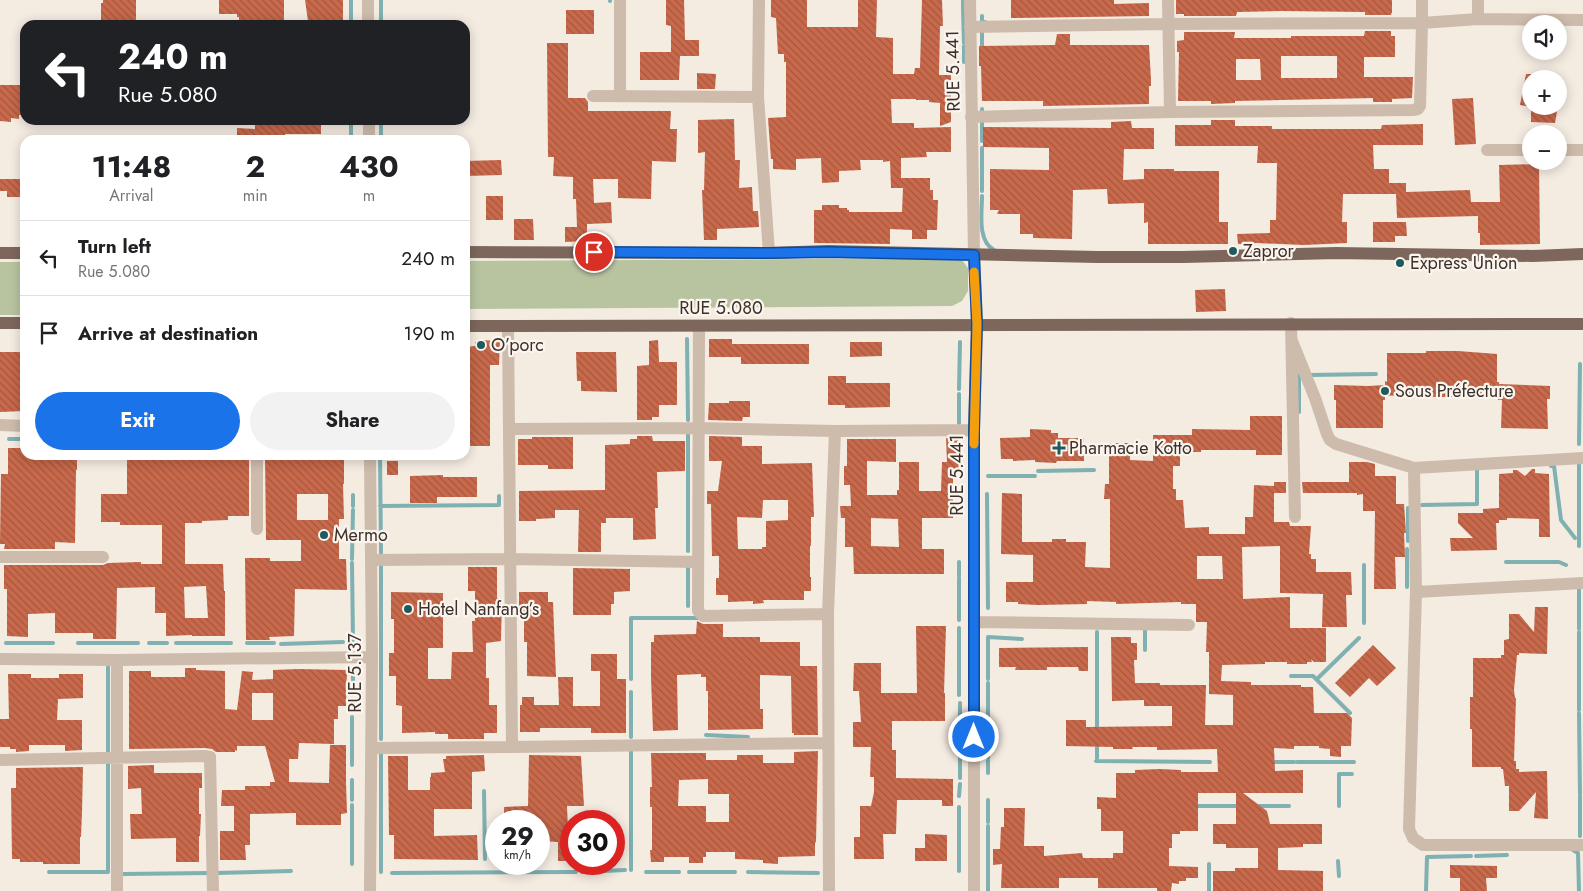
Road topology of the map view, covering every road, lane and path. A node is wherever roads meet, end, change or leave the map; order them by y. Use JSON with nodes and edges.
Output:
{"nodes":[{"id":1,"x":368,"y":0,"type":"edge"},
{"id":2,"x":620,"y":0,"type":"edge"},
{"id":3,"x":759,"y":0,"type":"edge"},
{"id":4,"x":970,"y":0,"type":"edge"},
{"id":5,"x":1168,"y":0,"type":"edge"},
{"id":6,"x":1422,"y":0,"type":"edge"},
{"id":7,"x":1478,"y":0,"type":"edge"},
{"id":8,"x":1478,"y":19,"type":"junction"},
{"id":9,"x":368,"y":20,"type":"edge"},
{"id":10,"x":1583,"y":20,"type":"edge"},
{"id":11,"x":1422,"y":23,"type":"junction"},
{"id":12,"x":1168,"y":24,"type":"junction"},
{"id":13,"x":970,"y":27,"type":"junction"},
{"id":14,"x":593,"y":96,"type":"dead end"},
{"id":15,"x":620,"y":96,"type":"junction"},
{"id":16,"x":758,"y":97,"type":"junction"},
{"id":17,"x":1170,"y":112,"type":"junction"},
{"id":18,"x":972,"y":117,"type":"junction"},
{"id":19,"x":1487,"y":150,"type":"dead end"},
{"id":20,"x":1522,"y":150,"type":"edge"},
{"id":21,"x":1567,"y":150,"type":"edge"},
{"id":22,"x":1583,"y":150,"type":"edge"},
{"id":23,"x":470,"y":252,"type":"edge"},
{"id":24,"x":20,"y":253,"type":"edge"},
{"id":25,"x":769,"y":253,"type":"junction"},
{"id":26,"x":0,"y":254,"type":"edge"},
{"id":27,"x":1583,"y":254,"type":"edge"},
{"id":28,"x":974,"y":255,"type":"junction"},
{"id":29,"x":0,"y":323,"type":"edge"},
{"id":30,"x":20,"y":323,"type":"edge"},
{"id":31,"x":977,"y":324,"type":"junction"},
{"id":32,"x":1291,"y":324,"type":"junction"},
{"id":33,"x":1583,"y":324,"type":"edge"},
{"id":34,"x":470,"y":326,"type":"edge"},
{"id":35,"x":508,"y":326,"type":"junction"},
{"id":36,"x":699,"y":326,"type":"junction"},
{"id":37,"x":1292,"y":341,"type":"junction"},
{"id":38,"x":0,"y":426,"type":"edge"},
{"id":39,"x":20,"y":426,"type":"edge"},
{"id":40,"x":698,"y":428,"type":"junction"},
{"id":41,"x":510,"y":429,"type":"junction"},
{"id":42,"x":974,"y":430,"type":"junction"},
{"id":43,"x":835,"y":431,"type":"junction"},
{"id":44,"x":1583,"y":458,"type":"edge"},
{"id":45,"x":257,"y":460,"type":"edge"},
{"id":46,"x":370,"y":460,"type":"edge"},
{"id":47,"x":1414,"y":468,"type":"junction"},
{"id":48,"x":1295,"y":517,"type":"dead end"},
{"id":49,"x":258,"y":529,"type":"dead end"},
{"id":50,"x":0,"y":557,"type":"edge"},
{"id":51,"x":103,"y":557,"type":"dead end"},
{"id":52,"x":372,"y":560,"type":"junction"},
{"id":53,"x":511,"y":560,"type":"junction"},
{"id":54,"x":698,"y":562,"type":"junction"},
{"id":55,"x":1583,"y":583,"type":"edge"},
{"id":56,"x":1416,"y":592,"type":"junction"},
{"id":57,"x":828,"y":614,"type":"junction"},
{"id":58,"x":974,"y":622,"type":"junction"},
{"id":59,"x":1189,"y":625,"type":"dead end"},
{"id":60,"x":372,"y":657,"type":"junction"},
{"id":61,"x":0,"y":659,"type":"edge"},
{"id":62,"x":117,"y":660,"type":"junction"},
{"id":63,"x":828,"y":743,"type":"junction"},
{"id":64,"x":512,"y":747,"type":"junction"},
{"id":65,"x":372,"y":748,"type":"junction"},
{"id":66,"x":117,"y":757,"type":"junction"},
{"id":67,"x":0,"y":760,"type":"edge"},
{"id":68,"x":1583,"y":846,"type":"edge"},
{"id":69,"x":117,"y":891,"type":"edge"},
{"id":70,"x":213,"y":891,"type":"edge"},
{"id":71,"x":370,"y":891,"type":"edge"},
{"id":72,"x":829,"y":891,"type":"edge"},
{"id":73,"x":974,"y":891,"type":"edge"}],
"edges":[{"from":1,"to":9,"type":"street"},
{"from":2,"to":15,"type":"street"},
{"from":3,"to":16,"type":"street"},
{"from":4,"to":13,"type":"street","name":"RUE 5.441"},
{"from":5,"to":12,"type":"street"},
{"from":6,"to":11,"type":"street"},
{"from":7,"to":8,"type":"street"},
{"from":8,"to":10,"type":"street"},
{"from":8,"to":11,"type":"street"},
{"from":11,"to":12,"type":"street"},
{"from":11,"to":17,"type":"street"},
{"from":12,"to":13,"type":"street"},
{"from":12,"to":17,"type":"street"},
{"from":13,"to":18,"type":"street","name":"RUE 5.441"},
{"from":14,"to":15,"type":"street"},
{"from":15,"to":16,"type":"street"},
{"from":16,"to":25,"type":"street"},
{"from":17,"to":18,"type":"street"},
{"from":18,"to":28,"type":"street","name":"RUE 5.441"},
{"from":19,"to":20,"type":"street"},
{"from":21,"to":22,"type":"street"},
{"from":23,"to":25,"type":"main road"},
{"from":24,"to":26,"type":"main road"},
{"from":25,"to":28,"type":"main road"},
{"from":27,"to":28,"type":"main road"},
{"from":28,"to":31,"type":"street","name":"RUE 5.441"},
{"from":29,"to":30,"type":"main road"},
{"from":31,"to":32,"type":"main road","name":"RUE 5.080"},
{"from":31,"to":36,"type":"main road","name":"RUE 5.080"},
{"from":31,"to":42,"type":"street","name":"RUE 5.441"},
{"from":32,"to":33,"type":"main road","name":"RUE 5.080"},
{"from":32,"to":37,"type":"street"},
{"from":34,"to":35,"type":"main road","name":"RUE 5.080"},
{"from":35,"to":36,"type":"main road","name":"RUE 5.080"},
{"from":35,"to":41,"type":"street"},
{"from":36,"to":40,"type":"street"},
{"from":37,"to":47,"type":"street"},
{"from":37,"to":48,"type":"street"},
{"from":38,"to":39,"type":"street"},
{"from":40,"to":41,"type":"street"},
{"from":40,"to":43,"type":"street"},
{"from":40,"to":54,"type":"street"},
{"from":41,"to":53,"type":"street"},
{"from":42,"to":43,"type":"street"},
{"from":42,"to":58,"type":"street","name":"RUE 5.441"},
{"from":43,"to":57,"type":"street"},
{"from":44,"to":47,"type":"street"},
{"from":45,"to":49,"type":"street"},
{"from":46,"to":52,"type":"street","name":"RUE 5.137"},
{"from":47,"to":56,"type":"street"},
{"from":50,"to":51,"type":"street"},
{"from":52,"to":53,"type":"street"},
{"from":52,"to":60,"type":"street","name":"RUE 5.137"},
{"from":53,"to":54,"type":"street"},
{"from":53,"to":64,"type":"street"},
{"from":54,"to":57,"type":"street"},
{"from":55,"to":56,"type":"street"},
{"from":56,"to":68,"type":"street"},
{"from":57,"to":63,"type":"street"},
{"from":58,"to":59,"type":"street"},
{"from":58,"to":73,"type":"street","name":"RUE 5.441"},
{"from":60,"to":62,"type":"street"},
{"from":60,"to":65,"type":"street","name":"RUE 5.137"},
{"from":61,"to":62,"type":"street"},
{"from":62,"to":66,"type":"street"},
{"from":63,"to":64,"type":"street"},
{"from":63,"to":72,"type":"street"},
{"from":64,"to":65,"type":"street"},
{"from":65,"to":71,"type":"street","name":"RUE 5.137"},
{"from":66,"to":67,"type":"street"},
{"from":66,"to":69,"type":"street"},
{"from":66,"to":70,"type":"street"}]}
